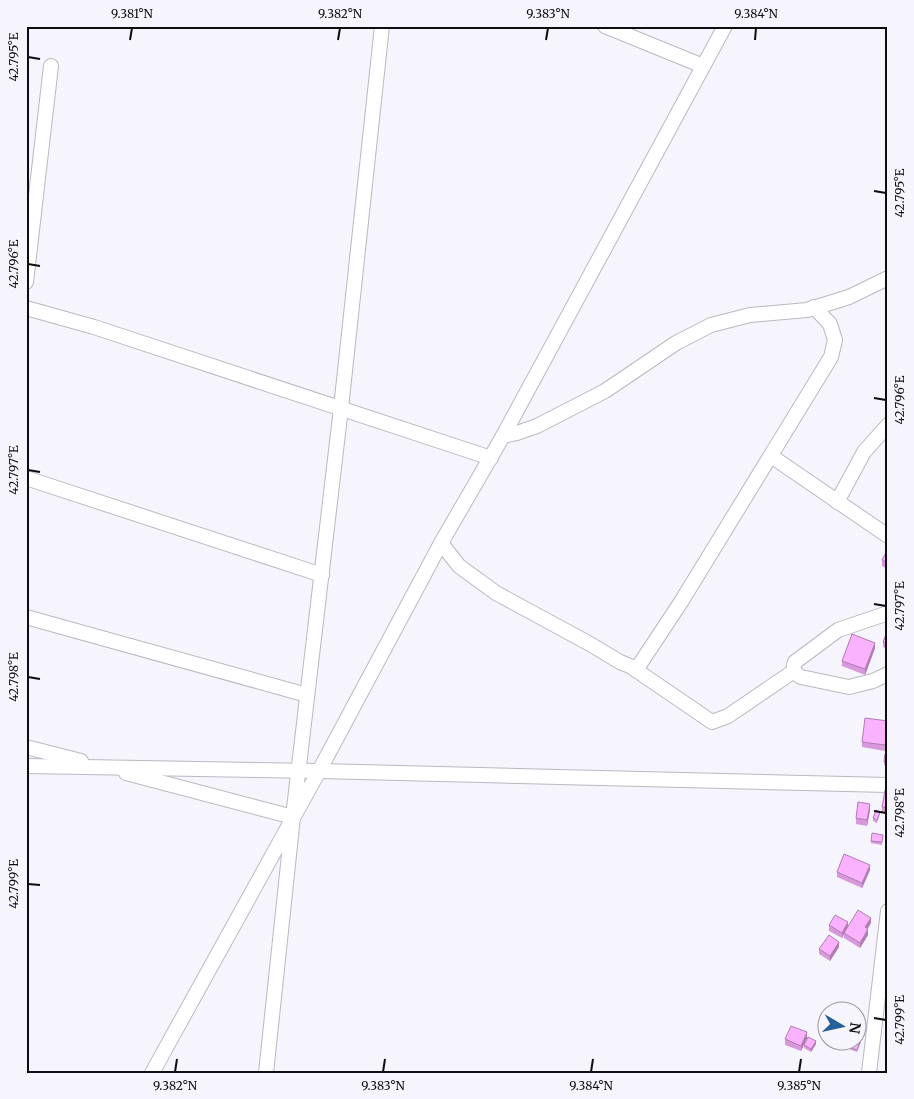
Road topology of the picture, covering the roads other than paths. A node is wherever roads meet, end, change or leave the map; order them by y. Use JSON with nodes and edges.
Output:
{"nodes":[{"id":1,"x":382,"y":26,"type":"edge"},
{"id":2,"x":605,"y":26,"type":"edge"},
{"id":3,"x":725,"y":26,"type":"edge"},
{"id":4,"x":51,"y":66,"type":"dead end"},
{"id":5,"x":703,"y":66,"type":"junction"},
{"id":6,"x":888,"y":278,"type":"edge"},
{"id":7,"x":26,"y":282,"type":"edge"},
{"id":8,"x":26,"y":308,"type":"edge"},
{"id":9,"x":814,"y":308,"type":"junction"},
{"id":10,"x":342,"y":408,"type":"junction"},
{"id":11,"x":888,"y":425,"type":"edge"},
{"id":12,"x":503,"y":436,"type":"junction"},
{"id":13,"x":771,"y":456,"type":"junction"},
{"id":14,"x":491,"y":458,"type":"junction"},
{"id":15,"x":26,"y":478,"type":"edge"},
{"id":16,"x":837,"y":502,"type":"junction"},
{"id":17,"x":888,"y":536,"type":"edge"},
{"id":18,"x":441,"y":543,"type":"junction"},
{"id":19,"x":322,"y":575,"type":"junction"},
{"id":20,"x":888,"y":613,"type":"edge"},
{"id":21,"x":26,"y":617,"type":"edge"},
{"id":22,"x":636,"y":670,"type":"junction"},
{"id":23,"x":794,"y":672,"type":"junction"},
{"id":24,"x":888,"y":674,"type":"edge"},
{"id":25,"x":308,"y":695,"type":"junction"},
{"id":26,"x":26,"y":747,"type":"edge"},
{"id":27,"x":26,"y":766,"type":"edge"},
{"id":28,"x":104,"y":767,"type":"junction"},
{"id":29,"x":298,"y":770,"type":"junction"},
{"id":30,"x":319,"y":771,"type":"junction"},
{"id":31,"x":888,"y":785,"type":"edge"},
{"id":32,"x":293,"y":817,"type":"junction"},
{"id":33,"x":888,"y":911,"type":"edge"},
{"id":34,"x":886,"y":950,"type":"edge"},
{"id":35,"x":152,"y":1073,"type":"edge"},
{"id":36,"x":266,"y":1073,"type":"edge"},
{"id":37,"x":869,"y":1073,"type":"edge"}],
"edges":[{"from":1,"to":10,"type":"street"},
{"from":2,"to":5,"type":"street"},
{"from":3,"to":5,"type":"street"},
{"from":4,"to":7,"type":"street"},
{"from":5,"to":12,"type":"street"},
{"from":6,"to":9,"type":"street"},
{"from":8,"to":10,"type":"street"},
{"from":9,"to":12,"type":"street"},
{"from":9,"to":13,"type":"street"},
{"from":10,"to":14,"type":"street"},
{"from":10,"to":19,"type":"street"},
{"from":11,"to":16,"type":"street"},
{"from":12,"to":14,"type":"street"},
{"from":13,"to":16,"type":"street"},
{"from":13,"to":22,"type":"street"},
{"from":14,"to":18,"type":"street"},
{"from":15,"to":19,"type":"street"},
{"from":16,"to":17,"type":"street"},
{"from":18,"to":22,"type":"street"},
{"from":18,"to":30,"type":"street"},
{"from":19,"to":25,"type":"street"},
{"from":20,"to":23,"type":"street"},
{"from":21,"to":25,"type":"street"},
{"from":22,"to":23,"type":"street"},
{"from":23,"to":24,"type":"street"},
{"from":25,"to":29,"type":"street"},
{"from":26,"to":28,"type":"street"},
{"from":27,"to":28,"type":"street"},
{"from":28,"to":29,"type":"street"},
{"from":28,"to":32,"type":"street"},
{"from":29,"to":30,"type":"street"},
{"from":29,"to":32,"type":"street"},
{"from":30,"to":31,"type":"street"},
{"from":30,"to":32,"type":"street"},
{"from":32,"to":35,"type":"street"},
{"from":32,"to":36,"type":"street"},
{"from":33,"to":34,"type":"street"},
{"from":34,"to":37,"type":"street"}]}
